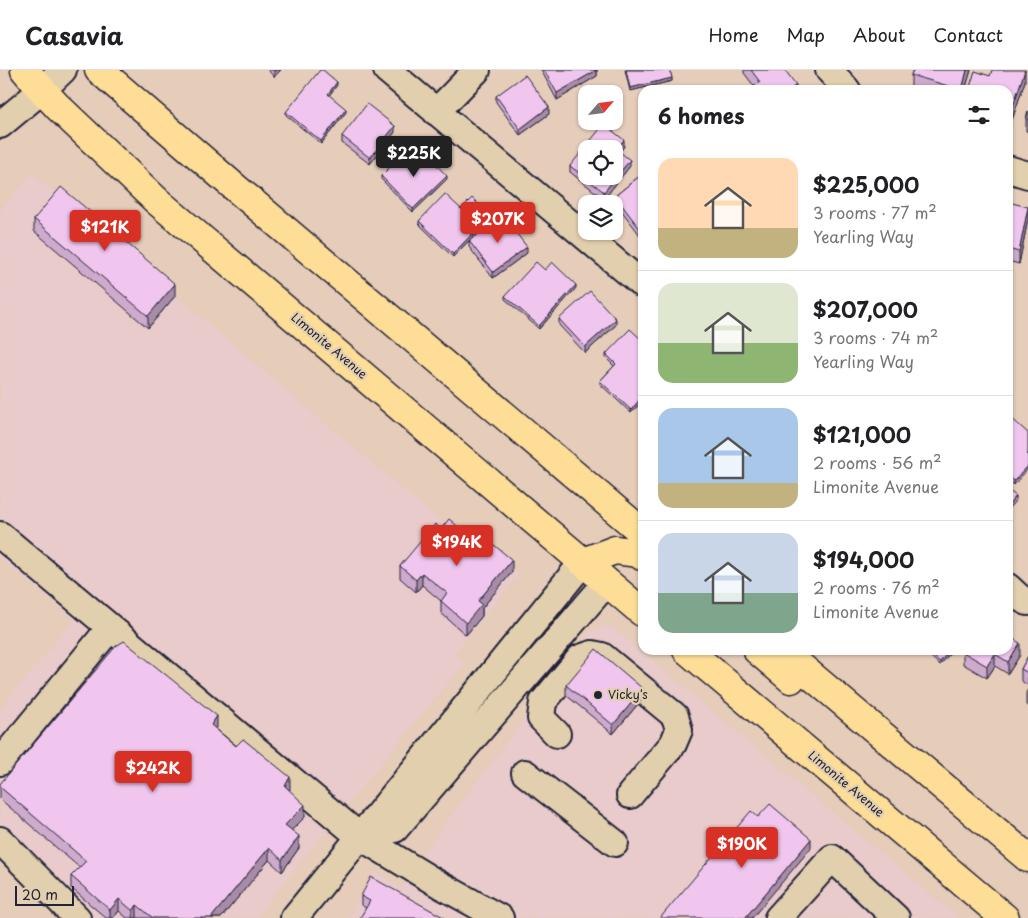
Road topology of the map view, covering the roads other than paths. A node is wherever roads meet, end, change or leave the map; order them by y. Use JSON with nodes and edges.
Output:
{"nodes":[{"id":1,"x":63,"y":70,"type":"edge"},
{"id":2,"x":99,"y":70,"type":"edge"},
{"id":3,"x":387,"y":70,"type":"edge"},
{"id":4,"x":477,"y":70,"type":"edge"},
{"id":5,"x":829,"y":70,"type":"edge"},
{"id":6,"x":33,"y":80,"type":"edge"},
{"id":7,"x":842,"y":85,"type":"edge"},
{"id":8,"x":436,"y":112,"type":"junction"},
{"id":9,"x":0,"y":125,"type":"edge"},
{"id":10,"x":1013,"y":170,"type":"edge"},
{"id":11,"x":1028,"y":175,"type":"edge"},
{"id":12,"x":638,"y":281,"type":"edge"},
{"id":13,"x":638,"y":529,"type":"edge"},
{"id":14,"x":0,"y":535,"type":"edge"},
{"id":15,"x":638,"y":553,"type":"edge"},
{"id":16,"x":583,"y":562,"type":"junction"},
{"id":17,"x":607,"y":582,"type":"junction"},
{"id":18,"x":638,"y":609,"type":"edge"},
{"id":19,"x":110,"y":628,"type":"junction"},
{"id":20,"x":693,"y":655,"type":"edge"},
{"id":21,"x":763,"y":655,"type":"edge"},
{"id":22,"x":787,"y":655,"type":"edge"},
{"id":23,"x":857,"y":714,"type":"junction"},
{"id":24,"x":557,"y":734,"type":"dead end"},
{"id":25,"x":0,"y":762,"type":"edge"},
{"id":26,"x":525,"y":773,"type":"dead end"},
{"id":27,"x":630,"y":795,"type":"dead end"},
{"id":28,"x":360,"y":836,"type":"junction"},
{"id":29,"x":0,"y":840,"type":"edge"},
{"id":30,"x":615,"y":843,"type":"dead end"},
{"id":31,"x":1028,"y":858,"type":"edge"},
{"id":32,"x":77,"y":918,"type":"edge"},
{"id":33,"x":294,"y":918,"type":"edge"},
{"id":34,"x":500,"y":918,"type":"edge"},
{"id":35,"x":778,"y":918,"type":"edge"},
{"id":36,"x":896,"y":918,"type":"edge"},
{"id":37,"x":1005,"y":918,"type":"edge"}],
"edges":[{"from":1,"to":6,"type":"street"},
{"from":2,"to":13,"type":"main road"},
{"from":3,"to":8,"type":"street"},
{"from":4,"to":8,"type":"street"},
{"from":5,"to":7,"type":"street"},
{"from":6,"to":9,"type":"street"},
{"from":6,"to":16,"type":"main road","name":"Limonite Avenue"},
{"from":8,"to":12,"type":"street"},
{"from":10,"to":11,"type":"street"},
{"from":14,"to":19,"type":"street"},
{"from":15,"to":16,"type":"main road"},
{"from":16,"to":17,"type":"main road","name":"Limonite Avenue"},
{"from":16,"to":28,"type":"street"},
{"from":17,"to":18,"type":"main road","name":"Limonite Avenue"},
{"from":17,"to":28,"type":"street"},
{"from":19,"to":25,"type":"street"},
{"from":19,"to":28,"type":"street"},
{"from":20,"to":37,"type":"main road","name":"Limonite Avenue"},
{"from":21,"to":23,"type":"main road"},
{"from":22,"to":23,"type":"main road"},
{"from":23,"to":31,"type":"main road"},
{"from":24,"to":27,"type":"street"},
{"from":26,"to":30,"type":"street"},
{"from":28,"to":33,"type":"street"},
{"from":28,"to":34,"type":"street"},
{"from":29,"to":32,"type":"street"},
{"from":35,"to":36,"type":"street"}]}
